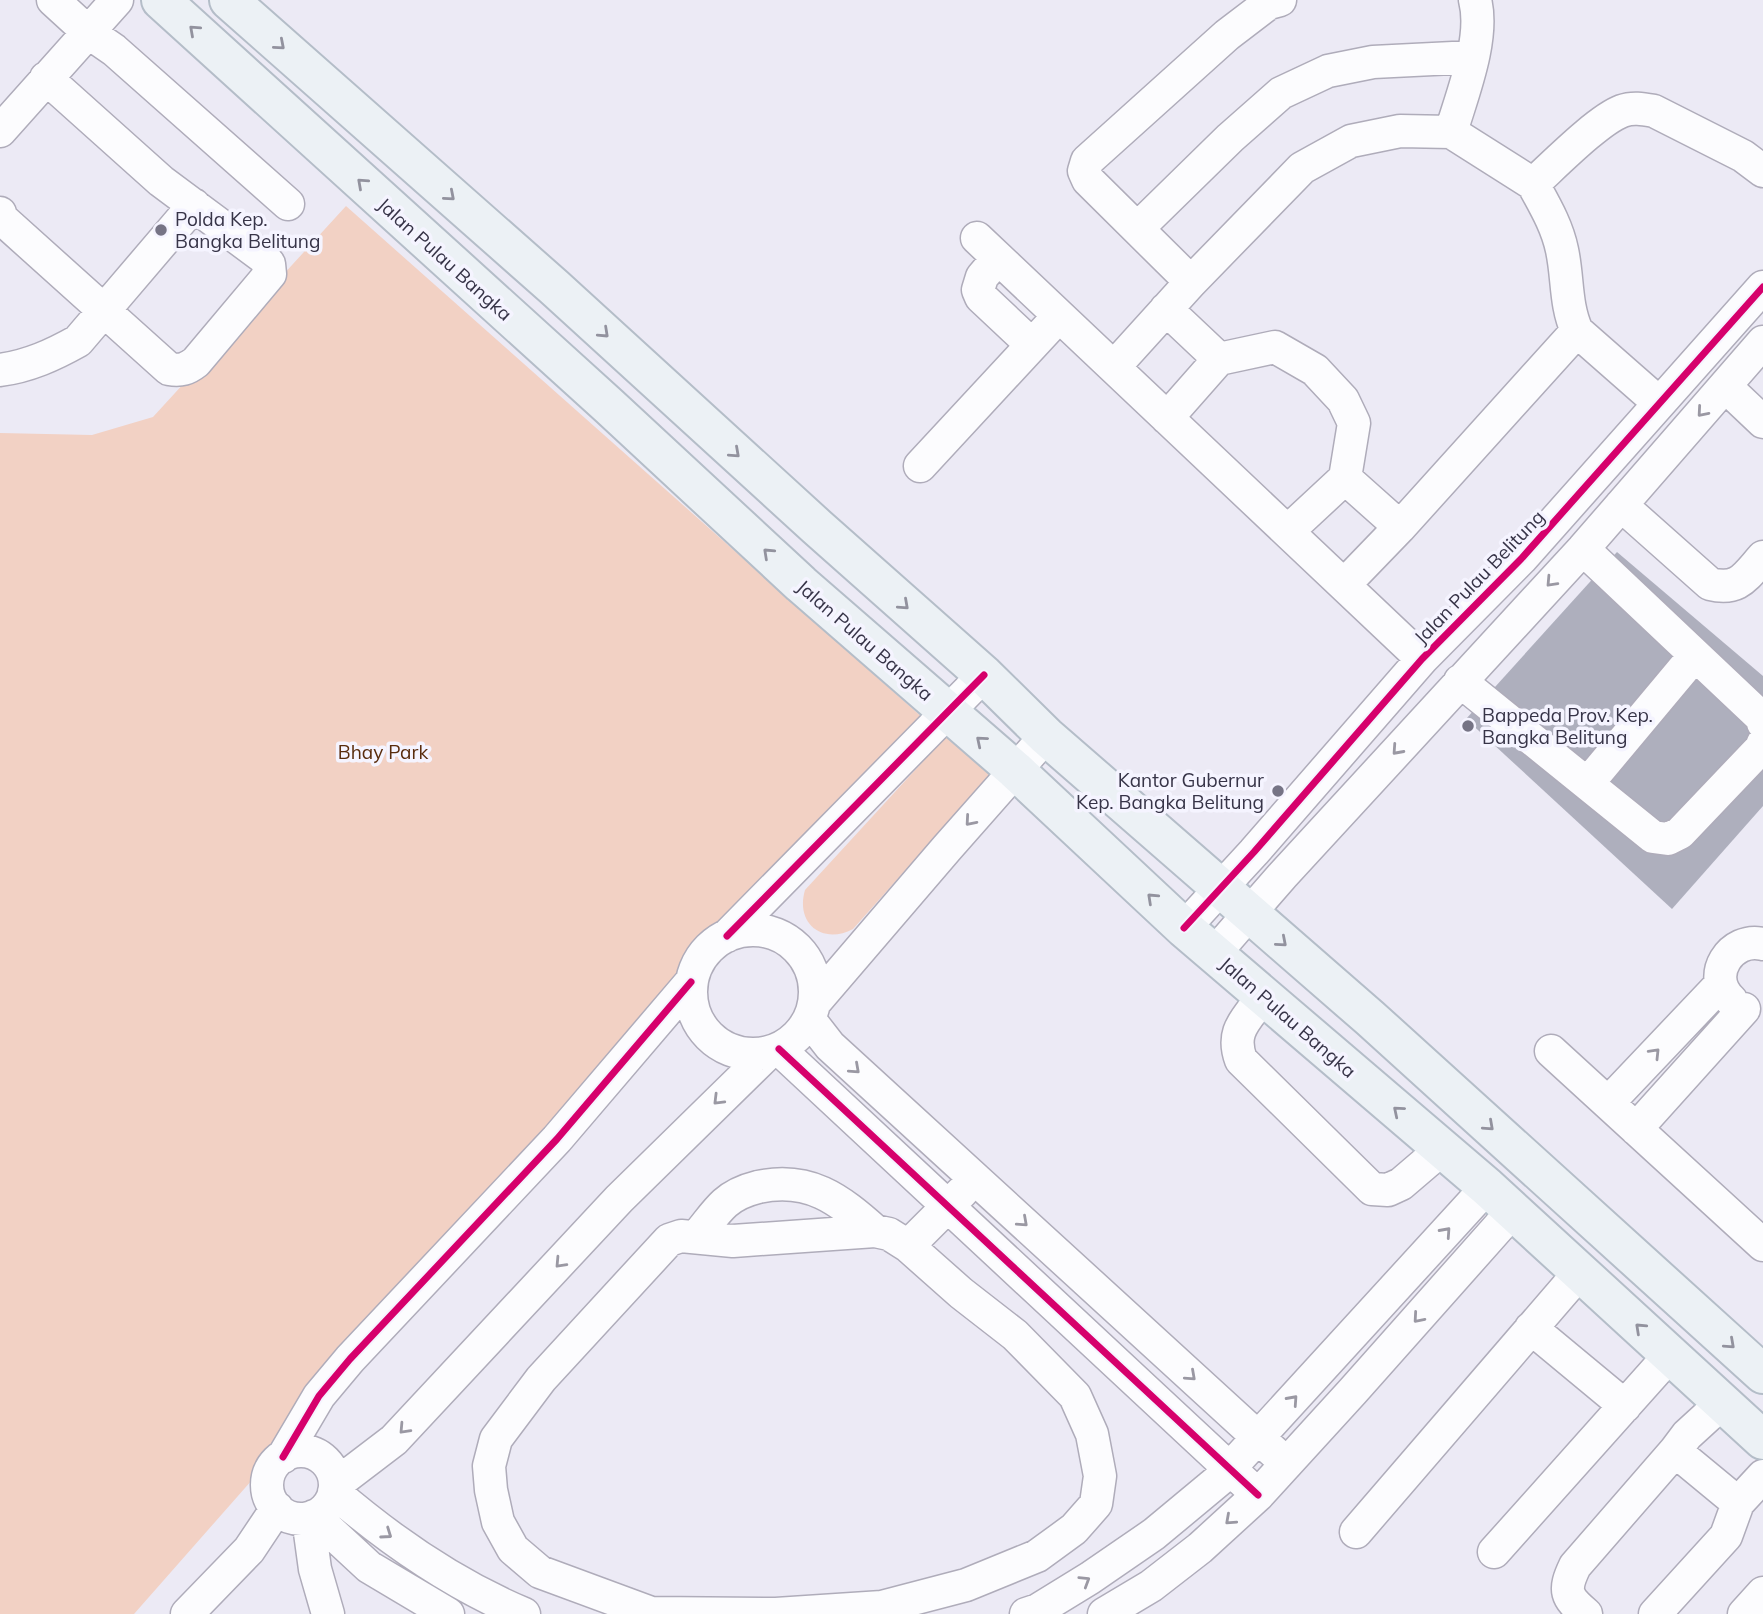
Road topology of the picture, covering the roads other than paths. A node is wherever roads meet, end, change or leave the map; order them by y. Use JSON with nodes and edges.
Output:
{"nodes":[{"id":1,"x":52,"y":0,"type":"edge"},
{"id":2,"x":117,"y":0,"type":"edge"},
{"id":3,"x":161,"y":0,"type":"edge"},
{"id":4,"x":229,"y":0,"type":"edge"},
{"id":5,"x":1280,"y":0,"type":"edge"},
{"id":6,"x":1475,"y":0,"type":"edge"},
{"id":7,"x":88,"y":32,"type":"junction"},
{"id":8,"x":1473,"y":57,"type":"junction"},
{"id":9,"x":46,"y":78,"type":"junction"},
{"id":10,"x":0,"y":131,"type":"edge"},
{"id":11,"x":1451,"y":132,"type":"junction"},
{"id":12,"x":1763,"y":171,"type":"edge"},
{"id":13,"x":1533,"y":184,"type":"junction"},
{"id":14,"x":288,"y":204,"type":"dead end"},
{"id":15,"x":194,"y":205,"type":"junction"},
{"id":16,"x":0,"y":213,"type":"edge"},
{"id":17,"x":0,"y":219,"type":"edge"},
{"id":18,"x":1138,"y":228,"type":"junction"},
{"id":19,"x":1191,"y":282,"type":"junction"},
{"id":20,"x":1166,"y":309,"type":"junction"},
{"id":21,"x":1756,"y":309,"type":"edge"},
{"id":22,"x":105,"y":310,"type":"junction"},
{"id":23,"x":1059,"y":316,"type":"junction"},
{"id":24,"x":1577,"y":331,"type":"junction"},
{"id":25,"x":1763,"y":342,"type":"edge"},
{"id":26,"x":1032,"y":345,"type":"junction"},
{"id":27,"x":1219,"y":359,"type":"junction"},
{"id":28,"x":1114,"y":367,"type":"junction"},
{"id":29,"x":0,"y":370,"type":"edge"},
{"id":30,"x":1725,"y":386,"type":"junction"},
{"id":31,"x":1659,"y":403,"type":"junction"},
{"id":32,"x":1167,"y":418,"type":"junction"},
{"id":33,"x":1763,"y":422,"type":"edge"},
{"id":34,"x":920,"y":466,"type":"dead end"},
{"id":35,"x":1345,"y":478,"type":"junction"},
{"id":36,"x":1621,"y":505,"type":"junction"},
{"id":37,"x":1400,"y":527,"type":"junction"},
{"id":38,"x":1287,"y":531,"type":"junction"},
{"id":39,"x":1583,"y":548,"type":"junction"},
{"id":40,"x":1763,"y":557,"type":"edge"},
{"id":41,"x":1345,"y":585,"type":"junction"},
{"id":42,"x":1695,"y":655,"type":"junction"},
{"id":43,"x":1422,"y":659,"type":"junction"},
{"id":44,"x":984,"y":675,"type":"junction"},
{"id":45,"x":1460,"y":681,"type":"junction"},
{"id":46,"x":947,"y":713,"type":"junction"},
{"id":47,"x":1763,"y":723,"type":"edge"},
{"id":48,"x":1046,"y":736,"type":"junction"},
{"id":49,"x":1763,"y":743,"type":"edge"},
{"id":50,"x":1015,"y":769,"type":"junction"},
{"id":51,"x":1587,"y":783,"type":"junction"},
{"id":52,"x":1235,"y":902,"type":"junction"},
{"id":53,"x":1184,"y":928,"type":"junction"},
{"id":54,"x":727,"y":936,"type":"junction"},
{"id":55,"x":1761,"y":941,"type":"edge"},
{"id":56,"x":1214,"y":954,"type":"junction"},
{"id":57,"x":691,"y":982,"type":"junction"},
{"id":58,"x":1721,"y":984,"type":"junction"},
{"id":59,"x":1263,"y":996,"type":"junction"},
{"id":60,"x":1754,"y":1009,"type":"edge"},
{"id":61,"x":812,"y":1010,"type":"junction"},
{"id":62,"x":773,"y":1051,"type":"junction"},
{"id":63,"x":1550,"y":1051,"type":"dead end"},
{"id":64,"x":1608,"y":1103,"type":"junction"},
{"id":65,"x":1636,"y":1129,"type":"junction"},
{"id":66,"x":1442,"y":1149,"type":"junction"},
{"id":67,"x":975,"y":1179,"type":"junction"},
{"id":68,"x":1499,"y":1200,"type":"junction"},
{"id":69,"x":948,"y":1206,"type":"junction"},
{"id":70,"x":875,"y":1231,"type":"junction"},
{"id":71,"x":696,"y":1237,"type":"junction"},
{"id":72,"x":908,"y":1245,"type":"junction"},
{"id":73,"x":1763,"y":1245,"type":"edge"},
{"id":74,"x":1580,"y":1272,"type":"junction"},
{"id":75,"x":1531,"y":1328,"type":"junction"},
{"id":76,"x":1670,"y":1355,"type":"junction"},
{"id":77,"x":1763,"y":1374,"type":"edge"},
{"id":78,"x":1722,"y":1403,"type":"junction"},
{"id":79,"x":1625,"y":1406,"type":"junction"},
{"id":80,"x":1259,"y":1438,"type":"junction"},
{"id":81,"x":1763,"y":1440,"type":"edge"},
{"id":82,"x":1675,"y":1451,"type":"junction"},
{"id":83,"x":283,"y":1457,"type":"junction"},
{"id":84,"x":1286,"y":1463,"type":"junction"},
{"id":85,"x":1231,"y":1468,"type":"junction"},
{"id":86,"x":1763,"y":1476,"type":"edge"},
{"id":87,"x":335,"y":1488,"type":"junction"},
{"id":88,"x":1258,"y":1495,"type":"junction"},
{"id":89,"x":1738,"y":1503,"type":"junction"},
{"id":90,"x":277,"y":1508,"type":"junction"},
{"id":91,"x":311,"y":1517,"type":"junction"},
{"id":92,"x":1356,"y":1532,"type":"dead end"},
{"id":93,"x":1494,"y":1552,"type":"dead end"},
{"id":94,"x":1763,"y":1593,"type":"edge"},
{"id":95,"x":801,"y":1613,"type":"edge"},
{"id":96,"x":187,"y":1614,"type":"edge"},
{"id":97,"x":328,"y":1614,"type":"edge"},
{"id":98,"x":448,"y":1614,"type":"edge"},
{"id":99,"x":524,"y":1614,"type":"edge"},
{"id":100,"x":1026,"y":1614,"type":"edge"},
{"id":101,"x":1104,"y":1614,"type":"edge"},
{"id":102,"x":1586,"y":1614,"type":"edge"},
{"id":103,"x":1655,"y":1614,"type":"edge"},
{"id":104,"x":1744,"y":1614,"type":"edge"}],
"edges":[{"from":1,"to":7,"type":"street"},
{"from":2,"to":7,"type":"street"},
{"from":46,"to":3,"type":"main road","name":"Jalan Pulau Bangka","one_way":true},
{"from":4,"to":44,"type":"main road","one_way":true},
{"from":5,"to":18,"type":"street"},
{"from":6,"to":8,"type":"street"},
{"from":7,"to":9,"type":"street"},
{"from":7,"to":14,"type":"street"},
{"from":8,"to":11,"type":"street"},
{"from":8,"to":18,"type":"street"},
{"from":9,"to":10,"type":"street"},
{"from":9,"to":15,"type":"street"},
{"from":11,"to":13,"type":"street"},
{"from":11,"to":19,"type":"street"},
{"from":12,"to":13,"type":"street"},
{"from":13,"to":24,"type":"street"},
{"from":15,"to":22,"type":"street"},
{"from":15,"to":22,"type":"street"},
{"from":16,"to":17,"type":"street"},
{"from":17,"to":22,"type":"street"},
{"from":18,"to":19,"type":"street"},
{"from":19,"to":20,"type":"street"},
{"from":20,"to":27,"type":"street"},
{"from":20,"to":28,"type":"street"},
{"from":21,"to":31,"type":"street","name":"Jalan Pulau Belitung"},
{"from":22,"to":29,"type":"street"},
{"from":23,"to":26,"type":"street"},
{"from":23,"to":26,"type":"street"},
{"from":23,"to":28,"type":"street"},
{"from":24,"to":31,"type":"street"},
{"from":24,"to":37,"type":"street"},
{"from":25,"to":30,"type":"street"},
{"from":26,"to":34,"type":"street"},
{"from":27,"to":32,"type":"street"},
{"from":27,"to":35,"type":"street"},
{"from":28,"to":32,"type":"street"},
{"from":30,"to":33,"type":"street"},
{"from":30,"to":36,"type":"street","one_way":true},
{"from":31,"to":43,"type":"street","name":"Jalan Pulau Belitung"},
{"from":32,"to":38,"type":"street"},
{"from":35,"to":37,"type":"street"},
{"from":35,"to":38,"type":"street"},
{"from":36,"to":39,"type":"street"},
{"from":36,"to":40,"type":"street"},
{"from":37,"to":41,"type":"street"},
{"from":38,"to":41,"type":"street"},
{"from":39,"to":42,"type":"street"},
{"from":39,"to":45,"type":"street","one_way":true},
{"from":41,"to":43,"type":"street"},
{"from":42,"to":47,"type":"street"},
{"from":42,"to":51,"type":"street"},
{"from":43,"to":52,"type":"street","name":"Jalan Pulau Belitung"},
{"from":44,"to":46,"type":"street"},
{"from":44,"to":48,"type":"main road"},
{"from":45,"to":51,"type":"street"},
{"from":45,"to":52,"type":"street","one_way":true},
{"from":50,"to":46,"type":"main road","name":"Jalan Pulau Bangka","one_way":true},
{"from":46,"to":54,"type":"street"},
{"from":48,"to":50,"type":"street"},
{"from":48,"to":52,"type":"main road"},
{"from":49,"to":51,"type":"street"},
{"from":53,"to":50,"type":"main road","name":"Jalan Pulau Bangka","one_way":true},
{"from":50,"to":61,"type":"street","one_way":true},
{"from":52,"to":53,"type":"street"},
{"from":52,"to":56,"type":"street"},
{"from":52,"to":77,"type":"main road","one_way":true},
{"from":53,"to":56,"type":"main road","name":"Jalan Pulau Bangka"},
{"from":54,"to":57,"type":"street"},
{"from":54,"to":61,"type":"street"},
{"from":55,"to":58,"type":"street"},
{"from":56,"to":59,"type":"main road","name":"Jalan Pulau Bangka"},
{"from":57,"to":62,"type":"street"},
{"from":57,"to":83,"type":"street"},
{"from":58,"to":60,"type":"street"},
{"from":64,"to":58,"type":"street","one_way":true},
{"from":66,"to":59,"type":"main road","name":"Jalan Pulau Bangka","one_way":true},
{"from":59,"to":66,"type":"street"},
{"from":60,"to":65,"type":"street"},
{"from":61,"to":62,"type":"street"},
{"from":61,"to":67,"type":"street","one_way":true},
{"from":62,"to":69,"type":"street"},
{"from":62,"to":87,"type":"street","one_way":true},
{"from":63,"to":64,"type":"street"},
{"from":64,"to":65,"type":"street"},
{"from":65,"to":73,"type":"street"},
{"from":66,"to":68,"type":"main road","name":"Jalan Pulau Bangka"},
{"from":67,"to":69,"type":"street"},
{"from":67,"to":80,"type":"street","one_way":true},
{"from":68,"to":74,"type":"main road","name":"Jalan Pulau Bangka"},
{"from":80,"to":68,"type":"street","one_way":true},
{"from":68,"to":84,"type":"street","one_way":true},
{"from":69,"to":72,"type":"street"},
{"from":69,"to":85,"type":"street"},
{"from":70,"to":71,"type":"street"},
{"from":70,"to":71,"type":"street"},
{"from":70,"to":72,"type":"street"},
{"from":71,"to":95,"type":"street"},
{"from":72,"to":95,"type":"street"},
{"from":74,"to":75,"type":"street"},
{"from":76,"to":74,"type":"main road","name":"Jalan Pulau Bangka","one_way":true},
{"from":75,"to":79,"type":"street"},
{"from":75,"to":92,"type":"street"},
{"from":76,"to":78,"type":"main road","name":"Jalan Pulau Bangka"},
{"from":76,"to":79,"type":"street"},
{"from":78,"to":81,"type":"main road","name":"Jalan Pulau Bangka"},
{"from":78,"to":82,"type":"street"},
{"from":79,"to":93,"type":"street"},
{"from":80,"to":84,"type":"street"},
{"from":80,"to":85,"type":"street"},
{"from":82,"to":89,"type":"street"},
{"from":82,"to":102,"type":"street"},
{"from":83,"to":87,"type":"street"},
{"from":83,"to":90,"type":"street"},
{"from":84,"to":88,"type":"street"},
{"from":85,"to":88,"type":"street"},
{"from":100,"to":85,"type":"street","one_way":true},
{"from":86,"to":89,"type":"street"},
{"from":87,"to":91,"type":"street"},
{"from":87,"to":99,"type":"street","one_way":true},
{"from":88,"to":101,"type":"street","one_way":true},
{"from":89,"to":103,"type":"street"},
{"from":90,"to":91,"type":"street"},
{"from":90,"to":96,"type":"street"},
{"from":91,"to":97,"type":"street"},
{"from":91,"to":98,"type":"street"},
{"from":94,"to":104,"type":"street"}]}
